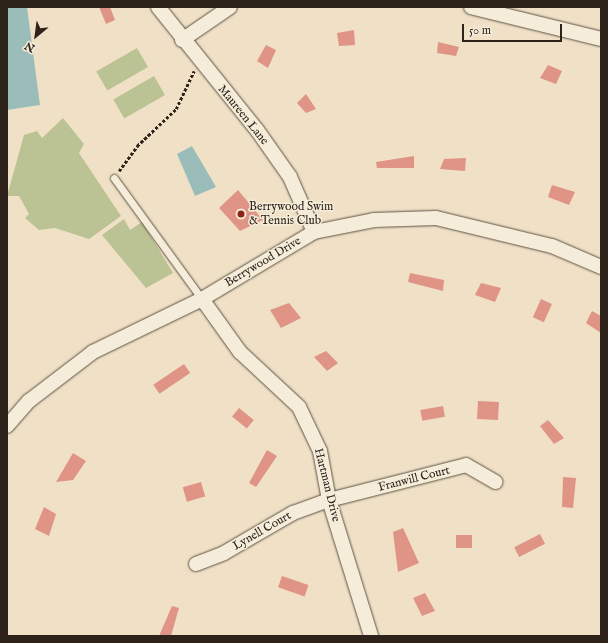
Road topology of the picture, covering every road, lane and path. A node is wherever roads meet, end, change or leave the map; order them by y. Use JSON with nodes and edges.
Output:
{"nodes":[{"id":1,"x":158,"y":7,"type":"edge"},
{"id":2,"x":230,"y":7,"type":"edge"},
{"id":3,"x":471,"y":7,"type":"edge"},
{"id":4,"x":601,"y":38,"type":"edge"},
{"id":5,"x":182,"y":40,"type":"junction"},
{"id":6,"x":201,"y":63,"type":"junction"},
{"id":7,"x":114,"y":178,"type":"joint"},
{"id":8,"x":314,"y":232,"type":"junction"},
{"id":9,"x":601,"y":266,"type":"edge"},
{"id":10,"x":202,"y":299,"type":"junction"},
{"id":11,"x":7,"y":426,"type":"edge"},
{"id":12,"x":496,"y":482,"type":"dead end"},
{"id":13,"x":329,"y":500,"type":"junction"},
{"id":14,"x":196,"y":564,"type":"dead end"},
{"id":15,"x":371,"y":636,"type":"edge"}],
"edges":[{"from":1,"to":5,"type":"street","name":"Maureen Lane"},
{"from":2,"to":5,"type":"street"},
{"from":3,"to":4,"type":"street"},
{"from":5,"to":6,"type":"street","name":"Maureen Lane"},
{"from":6,"to":7,"type":"path"},
{"from":6,"to":8,"type":"street","name":"Maureen Lane"},
{"from":7,"to":10,"type":"lane"},
{"from":8,"to":9,"type":"street","name":"Berrywood Drive"},
{"from":8,"to":10,"type":"street","name":"Berrywood Drive"},
{"from":10,"to":11,"type":"street","name":"Berrywood Drive"},
{"from":10,"to":13,"type":"street","name":"Hartman Drive"},
{"from":12,"to":13,"type":"street","name":"Franwill Court"},
{"from":13,"to":14,"type":"street","name":"Lynell Court"},
{"from":13,"to":15,"type":"street","name":"Hartman Drive"}]}
